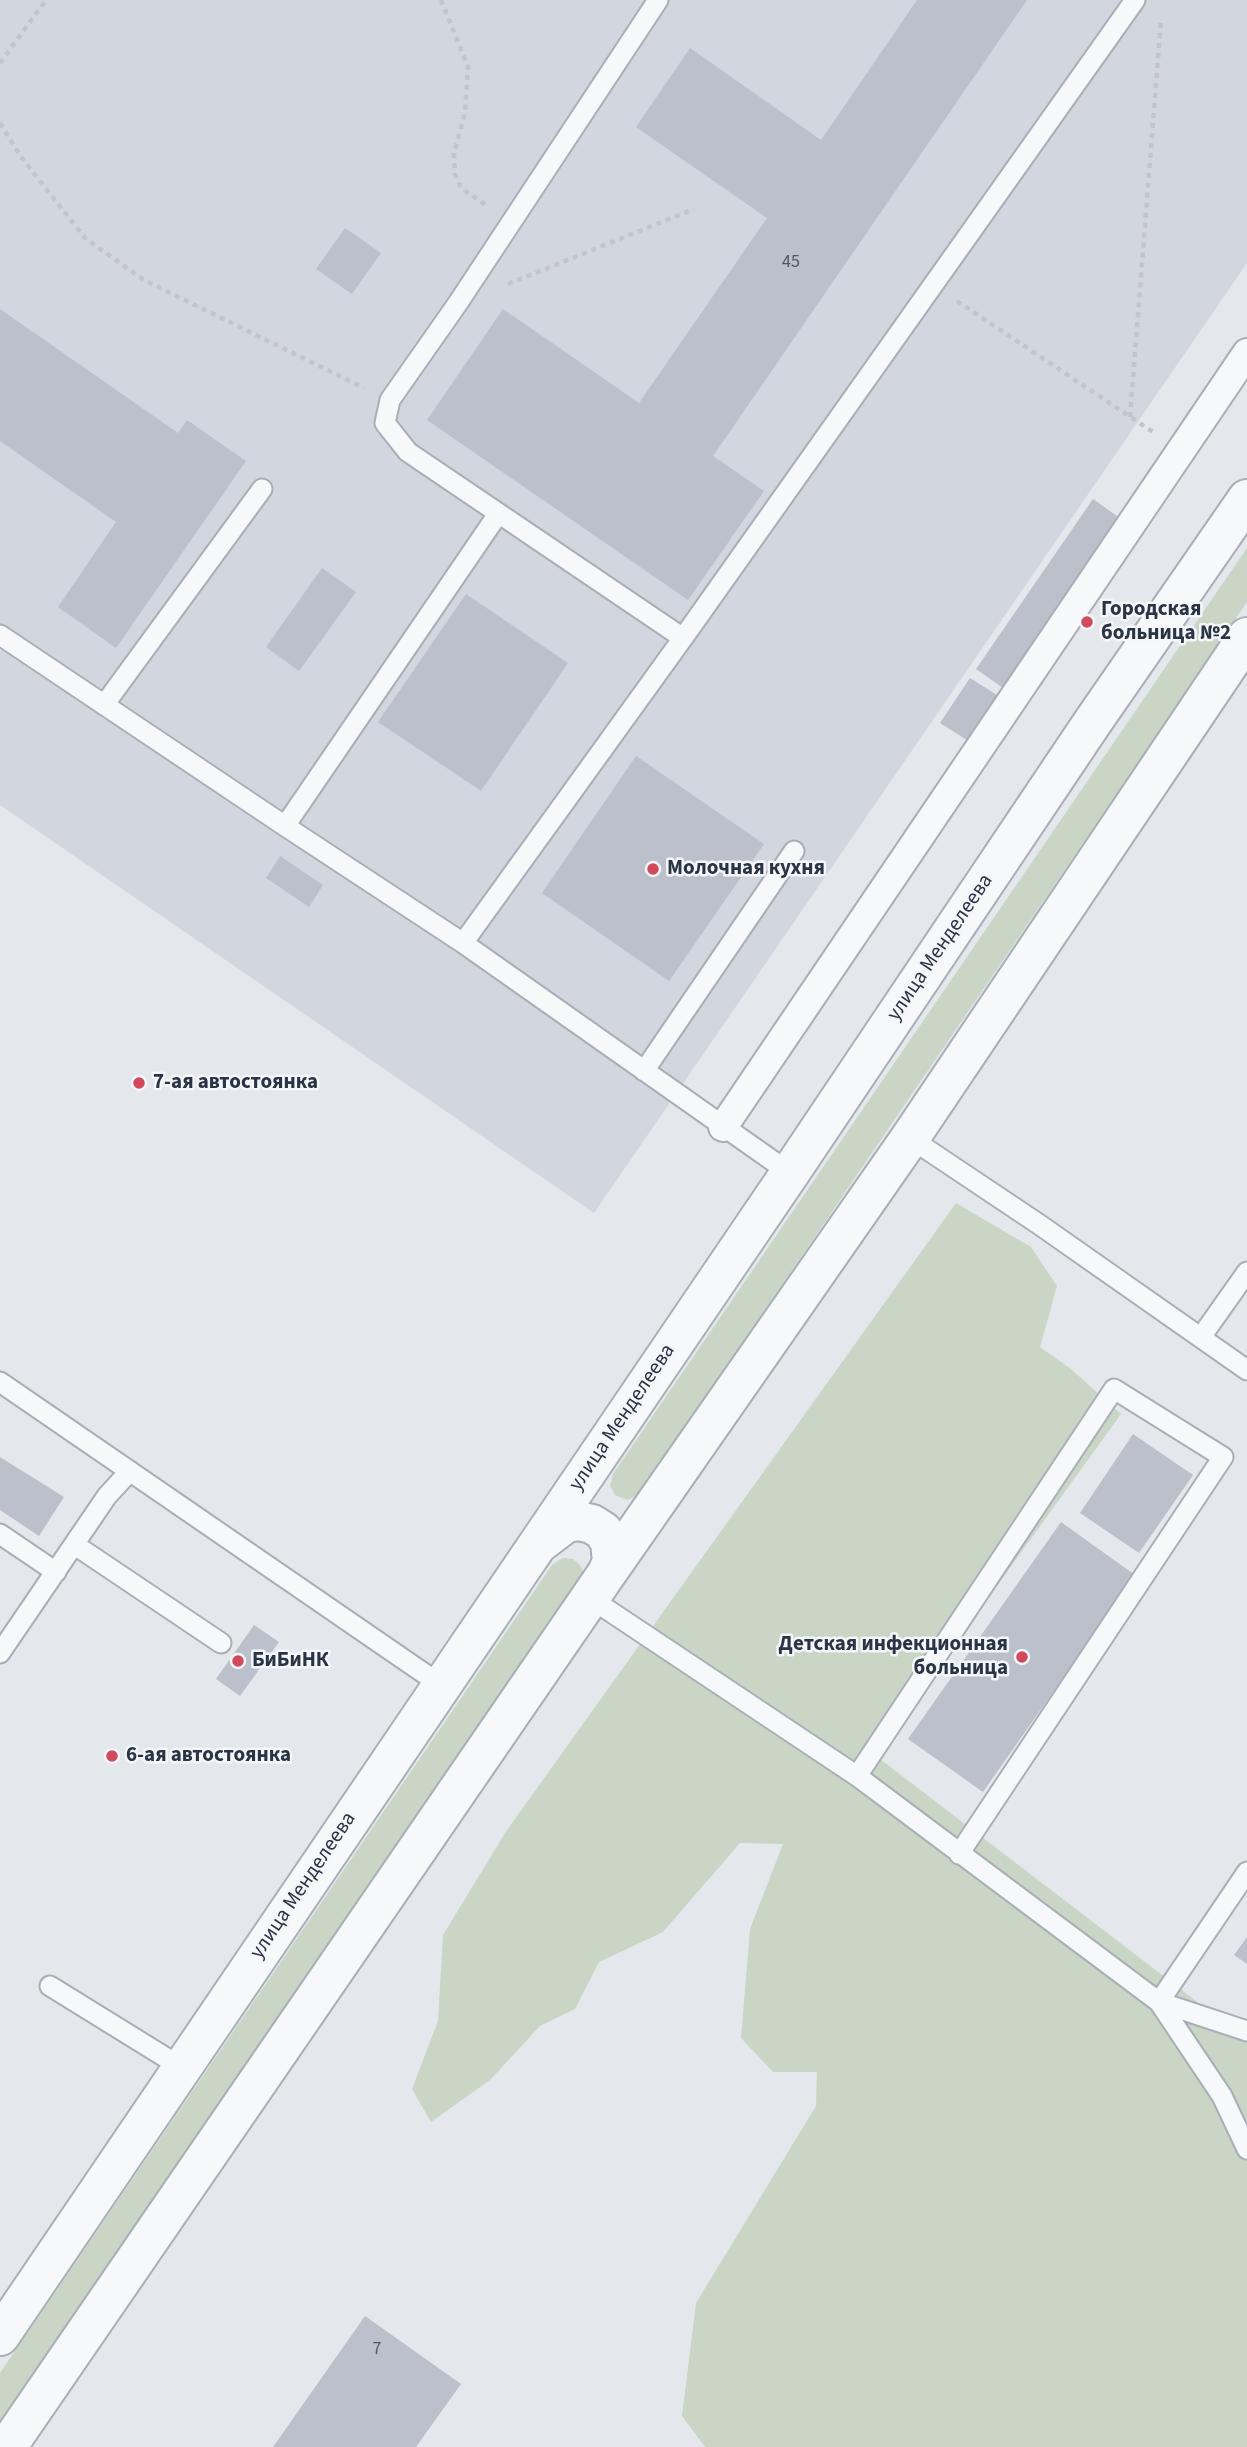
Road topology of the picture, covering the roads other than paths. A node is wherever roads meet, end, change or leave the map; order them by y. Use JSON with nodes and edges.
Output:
{"nodes":[{"id":1,"x":658,"y":0,"type":"edge"},
{"id":2,"x":1135,"y":0,"type":"edge"},
{"id":3,"x":1247,"y":353,"type":"edge"},
{"id":4,"x":262,"y":489,"type":"dead end"},
{"id":5,"x":1247,"y":499,"type":"edge"},
{"id":6,"x":498,"y":514,"type":"junction"},
{"id":7,"x":0,"y":635,"type":"edge"},
{"id":8,"x":1247,"y":637,"type":"edge"},
{"id":9,"x":684,"y":638,"type":"junction"},
{"id":10,"x":104,"y":705,"type":"junction"},
{"id":11,"x":285,"y":826,"type":"junction"},
{"id":12,"x":794,"y":851,"type":"dead end"},
{"id":13,"x":463,"y":943,"type":"junction"},
{"id":14,"x":643,"y":1071,"type":"junction"},
{"id":15,"x":723,"y":1127,"type":"junction"},
{"id":16,"x":910,"y":1138,"type":"junction"},
{"id":17,"x":790,"y":1173,"type":"junction"},
{"id":18,"x":1247,"y":1272,"type":"edge"},
{"id":19,"x":1201,"y":1337,"type":"junction"},
{"id":20,"x":1247,"y":1370,"type":"edge"},
{"id":21,"x":0,"y":1382,"type":"edge"},
{"id":22,"x":130,"y":1471,"type":"junction"},
{"id":23,"x":0,"y":1534,"type":"edge"},
{"id":24,"x":75,"y":1545,"type":"junction"},
{"id":25,"x":536,"y":1545,"type":"junction"},
{"id":26,"x":56,"y":1572,"type":"junction"},
{"id":27,"x":598,"y":1585,"type":"junction"},
{"id":28,"x":221,"y":1643,"type":"dead end"},
{"id":29,"x":0,"y":1653,"type":"edge"},
{"id":30,"x":441,"y":1685,"type":"junction"},
{"id":31,"x":857,"y":1776,"type":"junction"},
{"id":32,"x":959,"y":1854,"type":"junction"},
{"id":33,"x":1247,"y":1872,"type":"edge"},
{"id":34,"x":50,"y":1986,"type":"dead end"},
{"id":35,"x":1158,"y":2002,"type":"junction"},
{"id":36,"x":1247,"y":2031,"type":"edge"},
{"id":37,"x":181,"y":2067,"type":"junction"},
{"id":38,"x":1247,"y":2150,"type":"edge"},
{"id":39,"x":0,"y":2336,"type":"edge"},
{"id":40,"x":7,"y":2447,"type":"edge"}],
"edges":[{"from":1,"to":6,"type":"lane"},
{"from":2,"to":9,"type":"lane"},
{"from":3,"to":15,"type":"street"},
{"from":4,"to":10,"type":"lane"},
{"from":5,"to":17,"type":"street","name":"улица Менделеева"},
{"from":6,"to":9,"type":"lane"},
{"from":6,"to":11,"type":"lane"},
{"from":7,"to":10,"type":"lane"},
{"from":8,"to":16,"type":"street"},
{"from":9,"to":13,"type":"lane"},
{"from":10,"to":11,"type":"lane"},
{"from":11,"to":13,"type":"lane"},
{"from":12,"to":14,"type":"lane"},
{"from":13,"to":14,"type":"lane"},
{"from":14,"to":15,"type":"lane"},
{"from":15,"to":17,"type":"lane"},
{"from":16,"to":19,"type":"lane"},
{"from":16,"to":27,"type":"street"},
{"from":17,"to":25,"type":"street","name":"улица Менделеева"},
{"from":18,"to":19,"type":"lane"},
{"from":19,"to":20,"type":"lane"},
{"from":21,"to":22,"type":"lane"},
{"from":22,"to":24,"type":"lane"},
{"from":22,"to":30,"type":"lane"},
{"from":23,"to":26,"type":"lane"},
{"from":24,"to":26,"type":"lane"},
{"from":24,"to":28,"type":"lane"},
{"from":25,"to":27,"type":"street"},
{"from":25,"to":30,"type":"street","name":"улица Менделеева"},
{"from":26,"to":29,"type":"lane"},
{"from":27,"to":31,"type":"lane"},
{"from":27,"to":40,"type":"street"},
{"from":30,"to":37,"type":"street","name":"улица Менделеева"},
{"from":31,"to":32,"type":"lane"},
{"from":31,"to":32,"type":"lane"},
{"from":32,"to":35,"type":"lane"},
{"from":33,"to":35,"type":"lane"},
{"from":34,"to":37,"type":"lane"},
{"from":35,"to":36,"type":"lane"},
{"from":35,"to":38,"type":"lane"},
{"from":37,"to":39,"type":"street","name":"улица Менделеева"}]}
